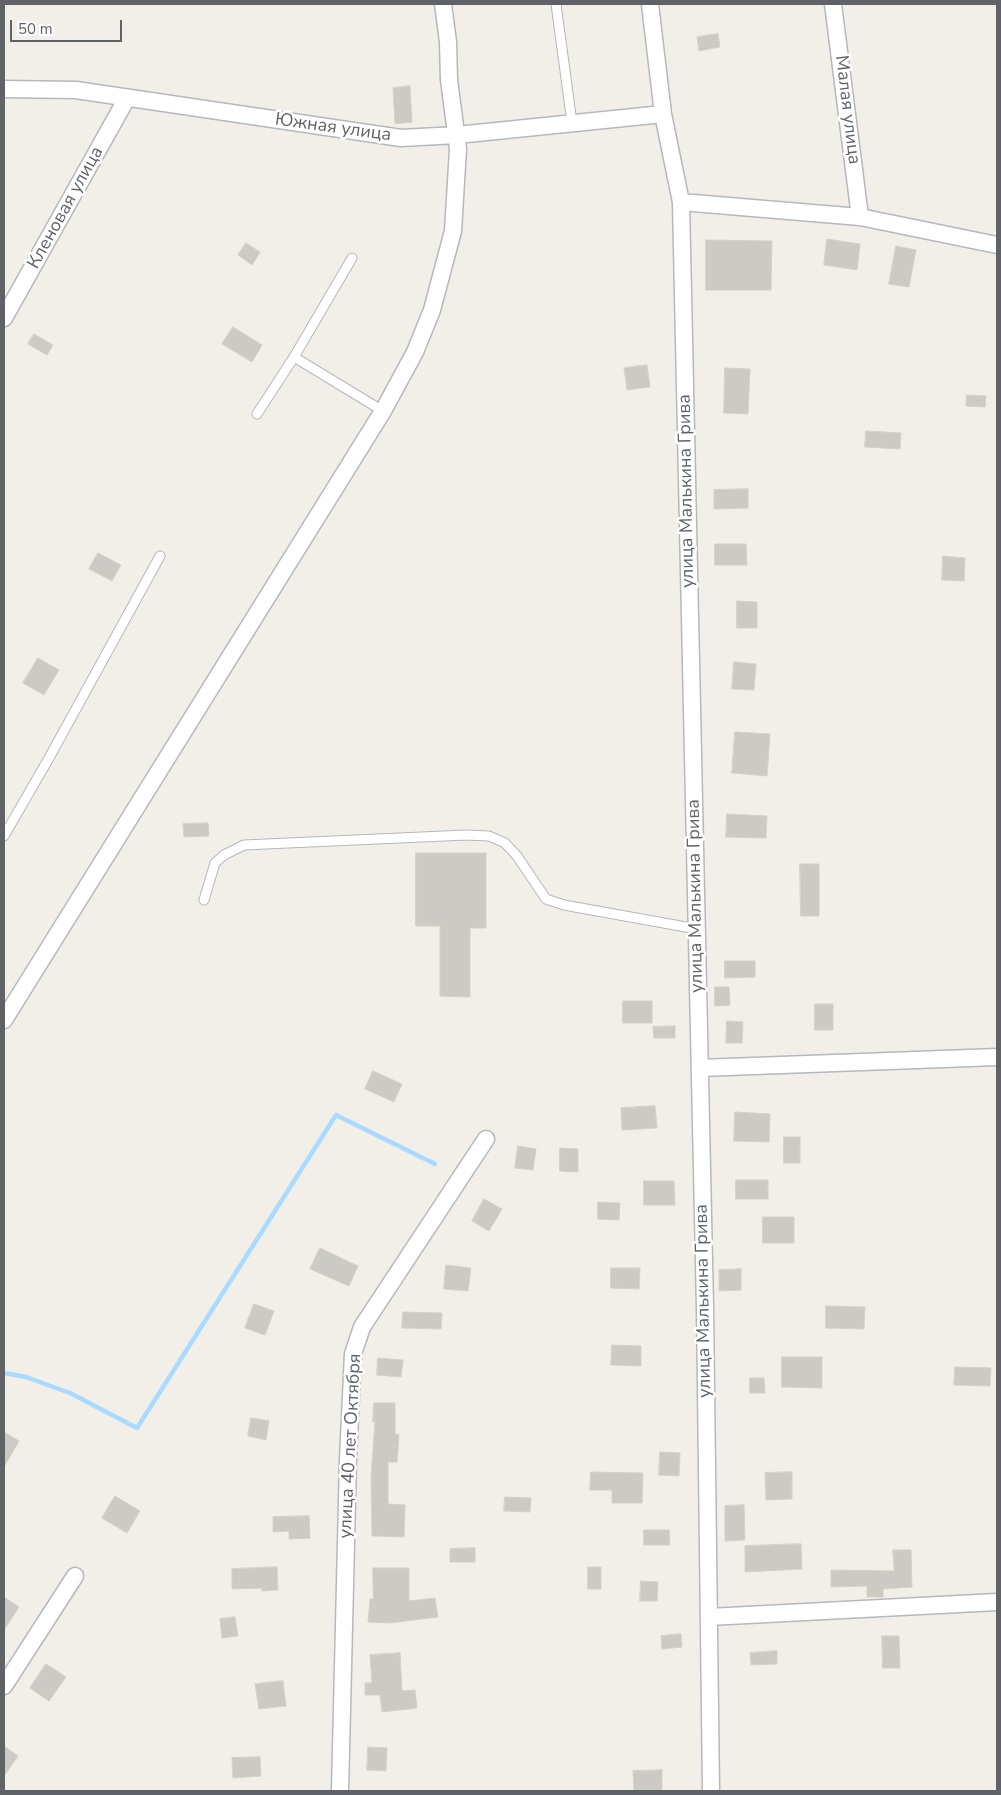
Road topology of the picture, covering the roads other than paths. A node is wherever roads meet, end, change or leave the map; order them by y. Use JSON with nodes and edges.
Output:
{"nodes":[{"id":1,"x":443,"y":4,"type":"edge"},
{"id":2,"x":556,"y":4,"type":"edge"},
{"id":3,"x":650,"y":4,"type":"edge"},
{"id":4,"x":834,"y":4,"type":"edge"},
{"id":5,"x":4,"y":89,"type":"edge"},
{"id":6,"x":127,"y":98,"type":"junction"},
{"id":7,"x":662,"y":114,"type":"junction"},
{"id":8,"x":572,"y":123,"type":"junction"},
{"id":9,"x":457,"y":135,"type":"junction"},
{"id":10,"x":681,"y":202,"type":"junction"},
{"id":11,"x":860,"y":217,"type":"junction"},
{"id":12,"x":997,"y":245,"type":"edge"},
{"id":13,"x":352,"y":258,"type":"dead end"},
{"id":14,"x":4,"y":318,"type":"edge"},
{"id":15,"x":294,"y":357,"type":"junction"},
{"id":16,"x":383,"y":411,"type":"junction"},
{"id":17,"x":257,"y":414,"type":"dead end"},
{"id":18,"x":160,"y":556,"type":"dead end"},
{"id":19,"x":4,"y":836,"type":"edge"},
{"id":20,"x":204,"y":900,"type":"dead end"},
{"id":21,"x":697,"y":929,"type":"junction"},
{"id":22,"x":4,"y":1020,"type":"edge"},
{"id":23,"x":997,"y":1057,"type":"edge"},
{"id":24,"x":700,"y":1068,"type":"junction"},
{"id":25,"x":486,"y":1140,"type":"dead end"},
{"id":26,"x":74,"y":1576,"type":"dead end"},
{"id":27,"x":997,"y":1602,"type":"edge"},
{"id":28,"x":709,"y":1617,"type":"junction"},
{"id":29,"x":4,"y":1686,"type":"edge"},
{"id":30,"x":340,"y":1791,"type":"edge"},
{"id":31,"x":711,"y":1791,"type":"edge"}],
"edges":[{"from":1,"to":9,"type":"street"},
{"from":2,"to":8,"type":"lane"},
{"from":3,"to":7,"type":"street","name":"улица Малькина Грива"},
{"from":4,"to":11,"type":"street","name":"Малая улица"},
{"from":5,"to":6,"type":"street","name":"Южная улица"},
{"from":6,"to":9,"type":"street","name":"Южная улица"},
{"from":6,"to":14,"type":"street","name":"Кленовая улица"},
{"from":7,"to":8,"type":"street","name":"Южная улица"},
{"from":7,"to":10,"type":"street","name":"улица Малькина Грива"},
{"from":8,"to":9,"type":"street","name":"Южная улица"},
{"from":9,"to":16,"type":"street"},
{"from":10,"to":11,"type":"street"},
{"from":10,"to":21,"type":"street","name":"улица Малькина Грива"},
{"from":11,"to":12,"type":"street"},
{"from":13,"to":15,"type":"lane"},
{"from":15,"to":16,"type":"lane"},
{"from":15,"to":17,"type":"lane"},
{"from":16,"to":22,"type":"street"},
{"from":18,"to":19,"type":"lane"},
{"from":20,"to":21,"type":"lane"},
{"from":21,"to":24,"type":"street","name":"улица Малькина Грива"},
{"from":23,"to":24,"type":"street"},
{"from":24,"to":28,"type":"street","name":"улица Малькина Грива"},
{"from":25,"to":30,"type":"street","name":"улица 40 лет Октября"},
{"from":26,"to":29,"type":"street"},
{"from":27,"to":28,"type":"street"},
{"from":28,"to":31,"type":"street","name":"улица Малькина Грива"}]}
